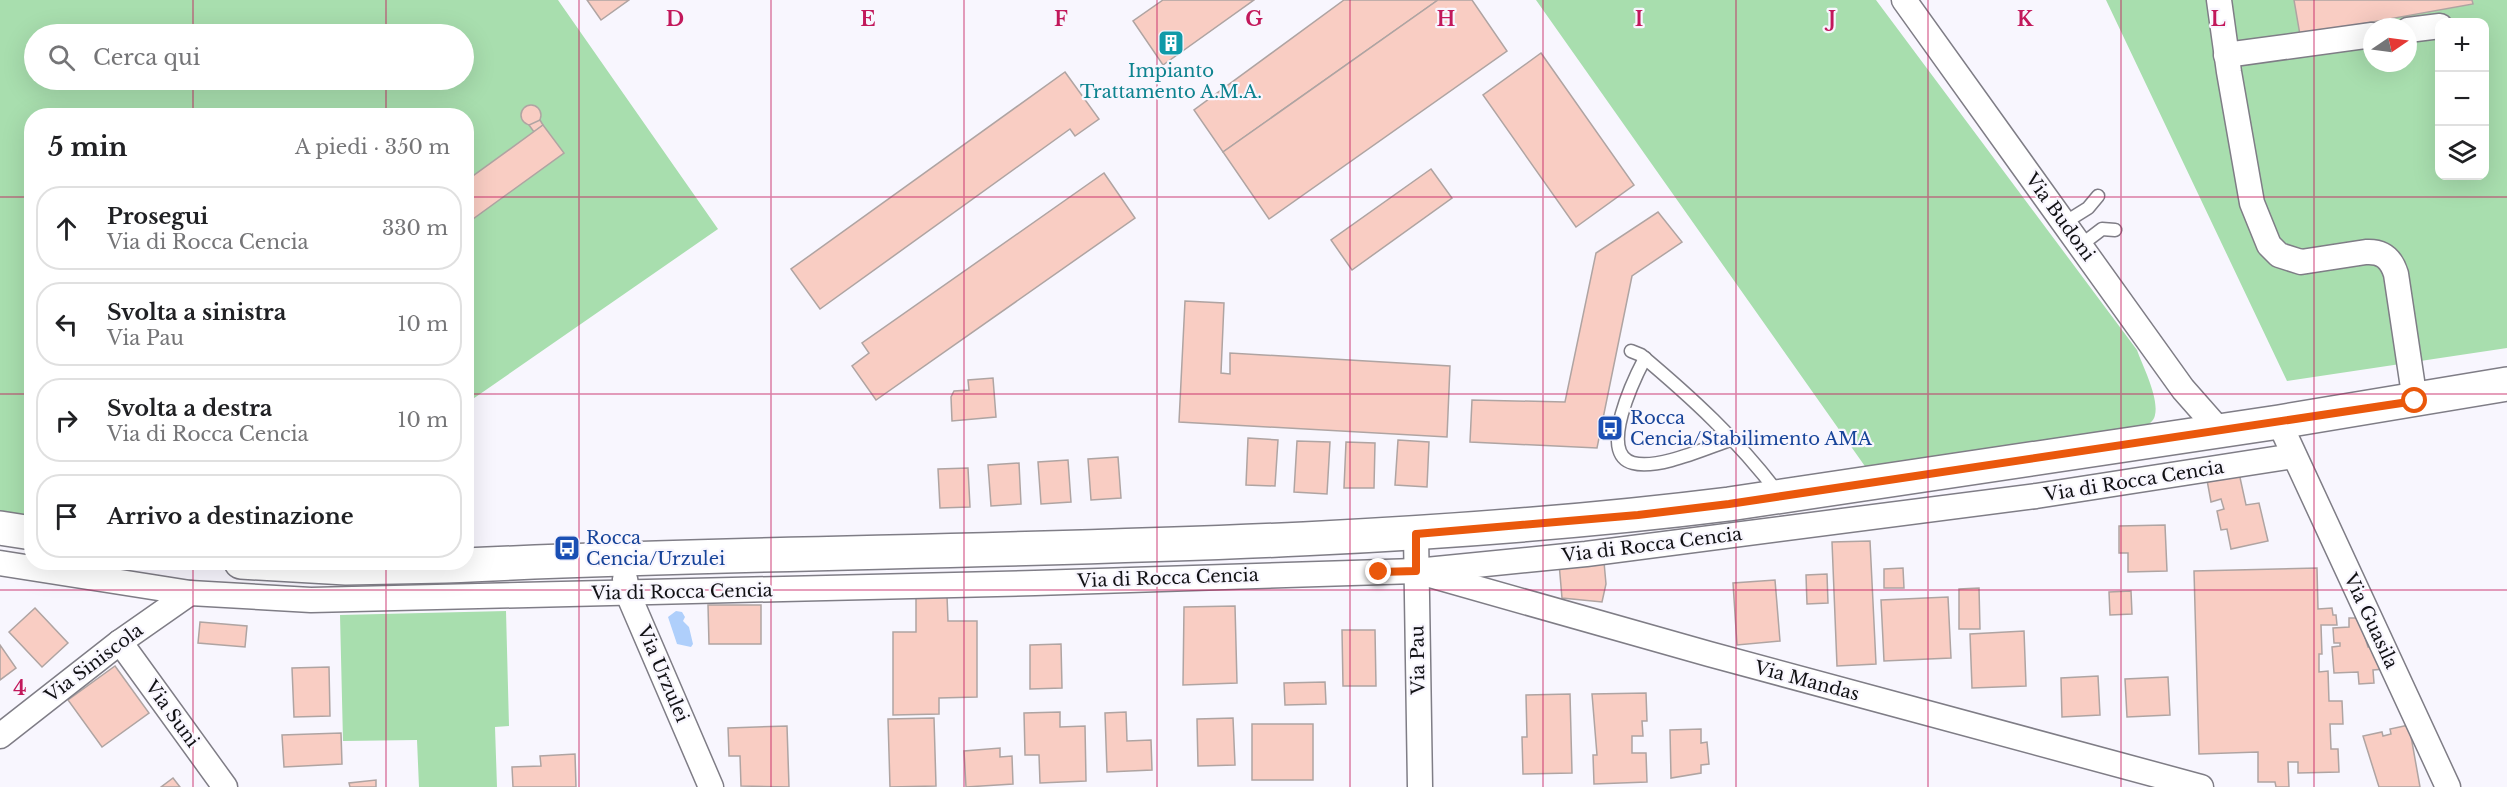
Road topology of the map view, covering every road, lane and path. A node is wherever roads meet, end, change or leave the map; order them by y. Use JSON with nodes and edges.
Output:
{"nodes":[{"id":1,"x":1904,"y":0,"type":"edge"},
{"id":2,"x":2219,"y":0,"type":"edge"},
{"id":3,"x":2435,"y":27,"type":"edge"},
{"id":4,"x":2417,"y":29,"type":"edge"},
{"id":5,"x":2363,"y":36,"type":"edge"},
{"id":6,"x":2226,"y":55,"type":"junction"},
{"id":7,"x":2098,"y":196,"type":"dead end"},
{"id":8,"x":2064,"y":224,"type":"junction"},
{"id":9,"x":2115,"y":230,"type":"dead end"},
{"id":10,"x":2081,"y":245,"type":"junction"},
{"id":11,"x":1631,"y":351,"type":"dead end"},
{"id":12,"x":1645,"y":358,"type":"junction"},
{"id":13,"x":2507,"y":384,"type":"edge"},
{"id":14,"x":2415,"y":401,"type":"junction"},
{"id":15,"x":2279,"y":422,"type":"junction"},
{"id":16,"x":2220,"y":431,"type":"junction"},
{"id":17,"x":1733,"y":439,"type":"junction"},
{"id":18,"x":2294,"y":456,"type":"junction"},
{"id":19,"x":1780,"y":496,"type":"junction"},
{"id":20,"x":0,"y":528,"type":"edge"},
{"id":21,"x":24,"y":532,"type":"edge"},
{"id":22,"x":1416,"y":534,"type":"junction"},
{"id":23,"x":1182,"y":543,"type":"junction"},
{"id":24,"x":621,"y":560,"type":"junction"},
{"id":25,"x":0,"y":563,"type":"edge"},
{"id":26,"x":474,"y":564,"type":"edge"},
{"id":27,"x":24,"y":567,"type":"edge"},
{"id":28,"x":44,"y":570,"type":"edge"},
{"id":29,"x":1416,"y":571,"type":"junction"},
{"id":30,"x":1184,"y":578,"type":"junction"},
{"id":31,"x":190,"y":593,"type":"junction"},
{"id":32,"x":628,"y":594,"type":"junction"},
{"id":33,"x":120,"y":642,"type":"junction"},
{"id":34,"x":0,"y":736,"type":"edge"},
{"id":35,"x":225,"y":787,"type":"edge"},
{"id":36,"x":711,"y":787,"type":"edge"},
{"id":37,"x":1420,"y":787,"type":"edge"},
{"id":38,"x":2200,"y":787,"type":"edge"},
{"id":39,"x":2448,"y":787,"type":"edge"}],
"edges":[{"from":1,"to":8,"type":"street","name":"Via Budoni"},
{"from":2,"to":6,"type":"street"},
{"from":3,"to":4,"type":"street"},
{"from":5,"to":6,"type":"street"},
{"from":6,"to":14,"type":"street"},
{"from":7,"to":8,"type":"lane"},
{"from":8,"to":10,"type":"street","name":"Via Budoni"},
{"from":9,"to":10,"type":"lane"},
{"from":10,"to":16,"type":"street","name":"Via Budoni"},
{"from":11,"to":12,"type":"lane"},
{"from":12,"to":17,"type":"lane"},
{"from":12,"to":17,"type":"lane"},
{"from":13,"to":14,"type":"main road","name":"Via di Rocca Cencia"},
{"from":14,"to":15,"type":"main road","name":"Via di Rocca Cencia"},
{"from":15,"to":16,"type":"main road","name":"Via di Rocca Cencia"},
{"from":15,"to":18,"type":"street"},
{"from":16,"to":19,"type":"main road","name":"Via di Rocca Cencia"},
{"from":17,"to":19,"type":"lane"},
{"from":18,"to":29,"type":"street","name":"Via di Rocca Cencia"},
{"from":18,"to":39,"type":"street","name":"Via Guasila"},
{"from":19,"to":22,"type":"main road","name":"Via di Rocca Cencia"},
{"from":20,"to":21,"type":"main road"},
{"from":22,"to":23,"type":"main road","name":"Via di Rocca Cencia"},
{"from":22,"to":29,"type":"street","name":"Via Pau"},
{"from":23,"to":24,"type":"main road","name":"Via di Rocca Cencia"},
{"from":23,"to":30,"type":"street"},
{"from":24,"to":26,"type":"main road","name":"Via di Rocca Cencia"},
{"from":24,"to":32,"type":"street","name":"Via Urzulei"},
{"from":25,"to":27,"type":"street","name":"Via di Rocca Cencia"},
{"from":28,"to":31,"type":"street","name":"Via di Rocca Cencia"},
{"from":29,"to":30,"type":"street","name":"Via di Rocca Cencia"},
{"from":29,"to":37,"type":"street","name":"Via Pau"},
{"from":29,"to":38,"type":"street","name":"Via Mandas"},
{"from":30,"to":32,"type":"street","name":"Via di Rocca Cencia"},
{"from":31,"to":32,"type":"street","name":"Via di Rocca Cencia"},
{"from":31,"to":33,"type":"street","name":"Via Siniscola"},
{"from":32,"to":36,"type":"street","name":"Via Urzulei"},
{"from":33,"to":34,"type":"street","name":"Via Siniscola"},
{"from":33,"to":35,"type":"street","name":"Via Suni"}]}
